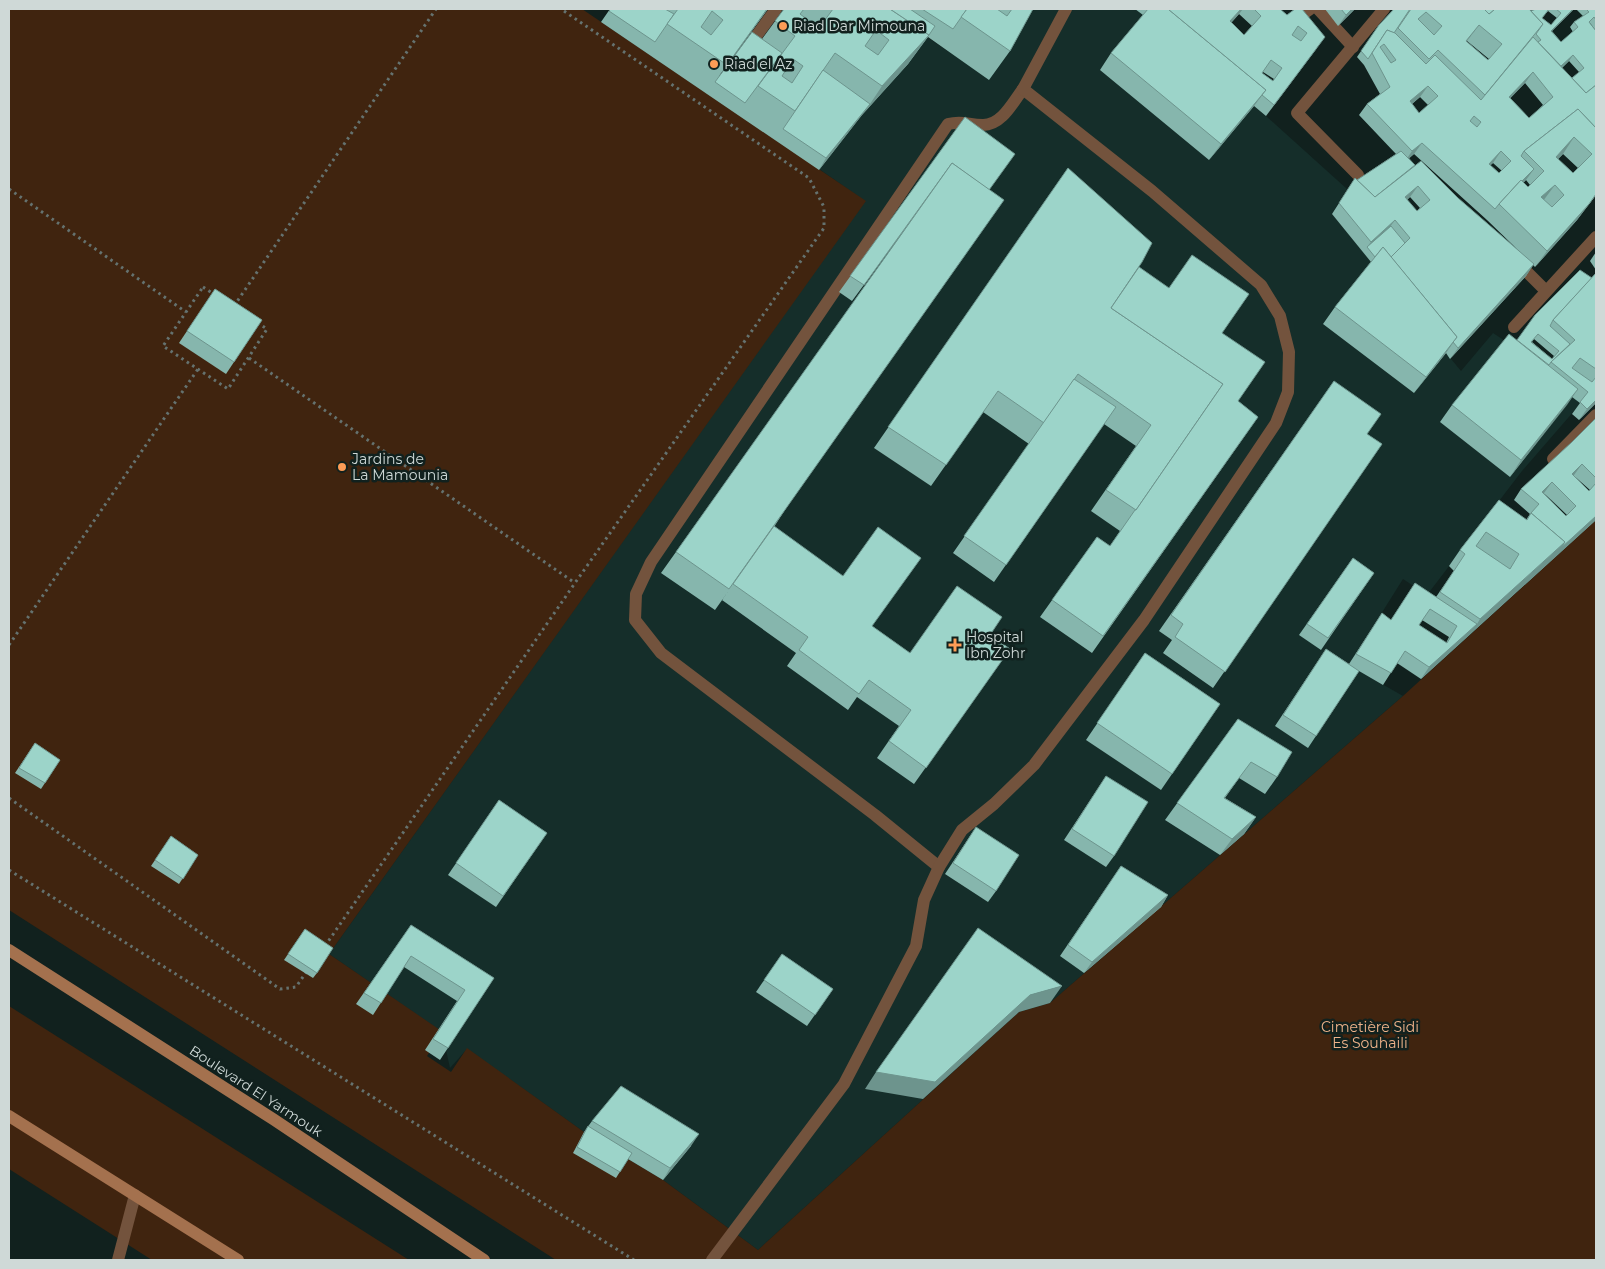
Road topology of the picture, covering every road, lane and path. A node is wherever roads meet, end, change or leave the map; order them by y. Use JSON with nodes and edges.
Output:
{"nodes":[{"id":1,"x":436,"y":9,"type":"edge"},
{"id":2,"x":561,"y":9,"type":"edge"},
{"id":3,"x":776,"y":9,"type":"edge"},
{"id":4,"x":1066,"y":9,"type":"edge"},
{"id":5,"x":1299,"y":9,"type":"edge"},
{"id":6,"x":1310,"y":9,"type":"edge"},
{"id":7,"x":1318,"y":9,"type":"edge"},
{"id":8,"x":1384,"y":9,"type":"edge"},
{"id":9,"x":757,"y":35,"type":"edge"},
{"id":10,"x":1353,"y":47,"type":"junction"},
{"id":11,"x":1023,"y":89,"type":"junction"},
{"id":12,"x":1358,"y":175,"type":"dead end"},
{"id":13,"x":9,"y":189,"type":"edge"},
{"id":14,"x":1596,"y":237,"type":"edge"},
{"id":15,"x":1510,"y":256,"type":"edge"},
{"id":16,"x":1572,"y":265,"type":"junction"},
{"id":17,"x":1584,"y":276,"type":"edge"},
{"id":18,"x":1546,"y":290,"type":"junction"},
{"id":19,"x":233,"y":307,"type":"junction"},
{"id":20,"x":186,"y":312,"type":"junction"},
{"id":21,"x":1514,"y":327,"type":"dead end"},
{"id":22,"x":248,"y":358,"type":"junction"},
{"id":23,"x":198,"y":369,"type":"junction"},
{"id":24,"x":1596,"y":414,"type":"edge"},
{"id":25,"x":1553,"y":459,"type":"edge"},
{"id":26,"x":575,"y":583,"type":"junction"},
{"id":27,"x":9,"y":645,"type":"edge"},
{"id":28,"x":9,"y":798,"type":"edge"},
{"id":29,"x":939,"y":867,"type":"junction"},
{"id":30,"x":9,"y":870,"type":"edge"},
{"id":31,"x":324,"y":947,"type":"edge"},
{"id":32,"x":9,"y":950,"type":"edge"},
{"id":33,"x":313,"y":963,"type":"edge"},
{"id":34,"x":9,"y":1116,"type":"edge"},
{"id":35,"x":135,"y":1195,"type":"junction"},
{"id":36,"x":118,"y":1260,"type":"edge"},
{"id":37,"x":238,"y":1260,"type":"edge"},
{"id":38,"x":484,"y":1260,"type":"edge"},
{"id":39,"x":634,"y":1260,"type":"edge"},
{"id":40,"x":712,"y":1260,"type":"edge"}],
"edges":[{"from":1,"to":19,"type":"path"},
{"from":2,"to":26,"type":"path"},
{"from":3,"to":9,"type":"street"},
{"from":4,"to":11,"type":"street"},
{"from":5,"to":6,"type":"street"},
{"from":7,"to":10,"type":"street"},
{"from":8,"to":10,"type":"street"},
{"from":10,"to":12,"type":"street"},
{"from":11,"to":29,"type":"street"},
{"from":11,"to":29,"type":"street"},
{"from":13,"to":20,"type":"path"},
{"from":14,"to":16,"type":"street"},
{"from":15,"to":18,"type":"street"},
{"from":16,"to":17,"type":"street"},
{"from":16,"to":18,"type":"street"},
{"from":18,"to":21,"type":"street"},
{"from":19,"to":20,"type":"path"},
{"from":19,"to":22,"type":"path"},
{"from":20,"to":23,"type":"path"},
{"from":22,"to":23,"type":"path"},
{"from":22,"to":26,"type":"path"},
{"from":23,"to":27,"type":"path"},
{"from":24,"to":25,"type":"street"},
{"from":26,"to":31,"type":"path"},
{"from":28,"to":33,"type":"path"},
{"from":29,"to":40,"type":"street"},
{"from":30,"to":39,"type":"path"},
{"from":32,"to":38,"type":"main road","name":"Boulevard El Yarmouk"},
{"from":34,"to":35,"type":"main road"},
{"from":35,"to":36,"type":"street"},
{"from":35,"to":37,"type":"main road"}]}
